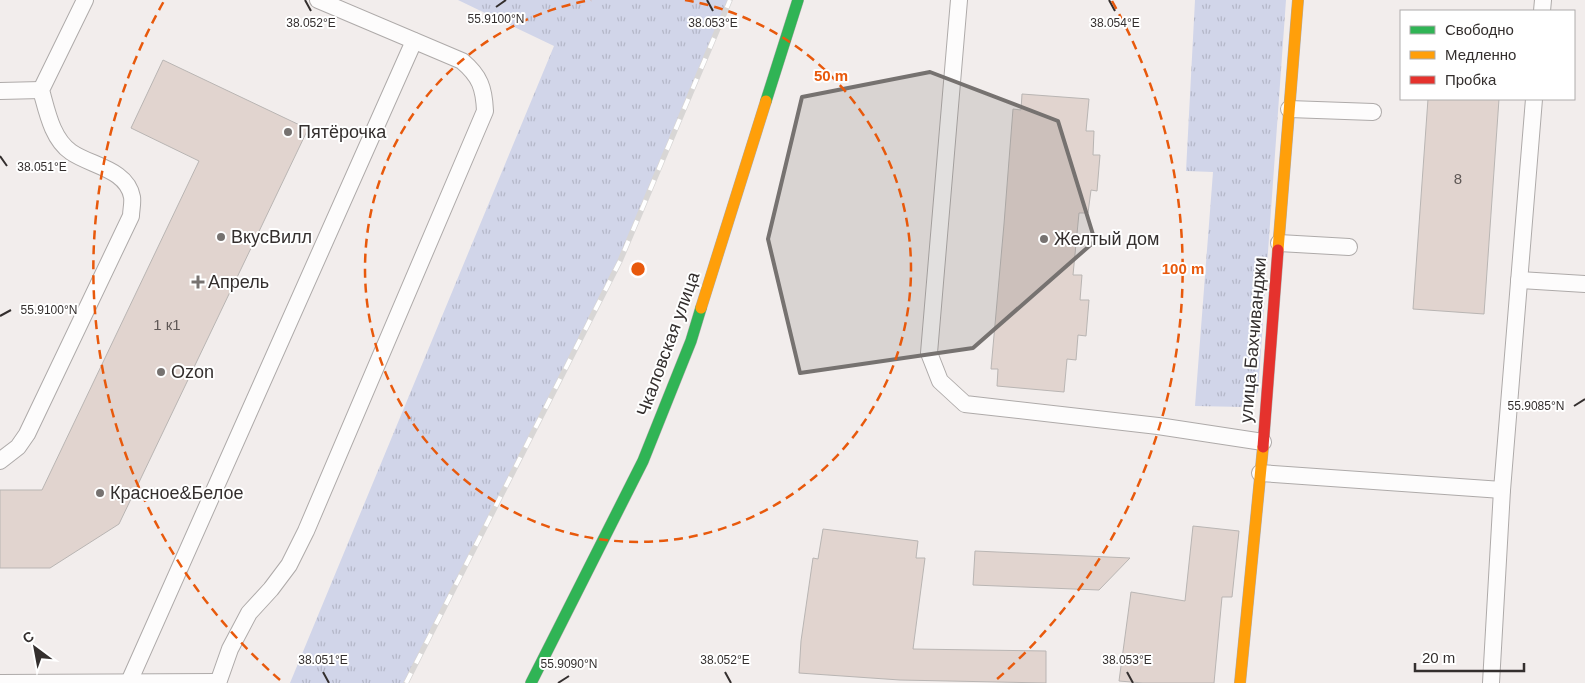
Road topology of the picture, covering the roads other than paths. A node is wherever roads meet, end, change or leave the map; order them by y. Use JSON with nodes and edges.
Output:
{"nodes":[{"id":1,"x":85,"y":0,"type":"edge"},
{"id":2,"x":318,"y":0,"type":"edge"},
{"id":3,"x":798,"y":0,"type":"edge"},
{"id":4,"x":959,"y":0,"type":"edge"},
{"id":5,"x":1298,"y":0,"type":"edge"},
{"id":6,"x":414,"y":41,"type":"junction"},
{"id":7,"x":41,"y":90,"type":"junction"},
{"id":8,"x":0,"y":91,"type":"edge"},
{"id":9,"x":1534,"y":100,"type":"edge"},
{"id":10,"x":1290,"y":109,"type":"junction"},
{"id":11,"x":1373,"y":112,"type":"dead end"},
{"id":12,"x":1278,"y":243,"type":"junction"},
{"id":13,"x":1349,"y":247,"type":"dead end"},
{"id":14,"x":1519,"y":280,"type":"junction"},
{"id":15,"x":1585,"y":284,"type":"edge"},
{"id":16,"x":1263,"y":442,"type":"junction"},
{"id":17,"x":0,"y":461,"type":"edge"},
{"id":18,"x":1260,"y":473,"type":"junction"},
{"id":19,"x":1502,"y":490,"type":"junction"},
{"id":20,"x":129,"y":682,"type":"edge"},
{"id":21,"x":218,"y":682,"type":"edge"},
{"id":22,"x":0,"y":683,"type":"edge"},
{"id":23,"x":531,"y":683,"type":"edge"},
{"id":24,"x":1240,"y":683,"type":"edge"},
{"id":25,"x":1492,"y":683,"type":"edge"}],
"edges":[{"from":1,"to":7,"type":"lane"},
{"from":2,"to":6,"type":"lane"},
{"from":3,"to":23,"type":"main road","name":"Чкаловская улица"},
{"from":4,"to":16,"type":"lane"},
{"from":5,"to":10,"type":"main road","name":"улица Бахчиванджи"},
{"from":6,"to":20,"type":"lane"},
{"from":6,"to":21,"type":"lane"},
{"from":7,"to":8,"type":"lane"},
{"from":7,"to":17,"type":"lane"},
{"from":9,"to":14,"type":"lane"},
{"from":10,"to":11,"type":"lane"},
{"from":10,"to":12,"type":"main road","name":"улица Бахчиванджи"},
{"from":12,"to":13,"type":"lane"},
{"from":12,"to":16,"type":"main road","name":"улица Бахчиванджи"},
{"from":14,"to":15,"type":"lane"},
{"from":14,"to":19,"type":"lane"},
{"from":16,"to":18,"type":"main road","name":"улица Бахчиванджи"},
{"from":18,"to":19,"type":"lane"},
{"from":18,"to":24,"type":"main road","name":"улица Бахчиванджи"},
{"from":19,"to":25,"type":"lane"},
{"from":20,"to":21,"type":"lane"},
{"from":20,"to":22,"type":"lane"}]}
